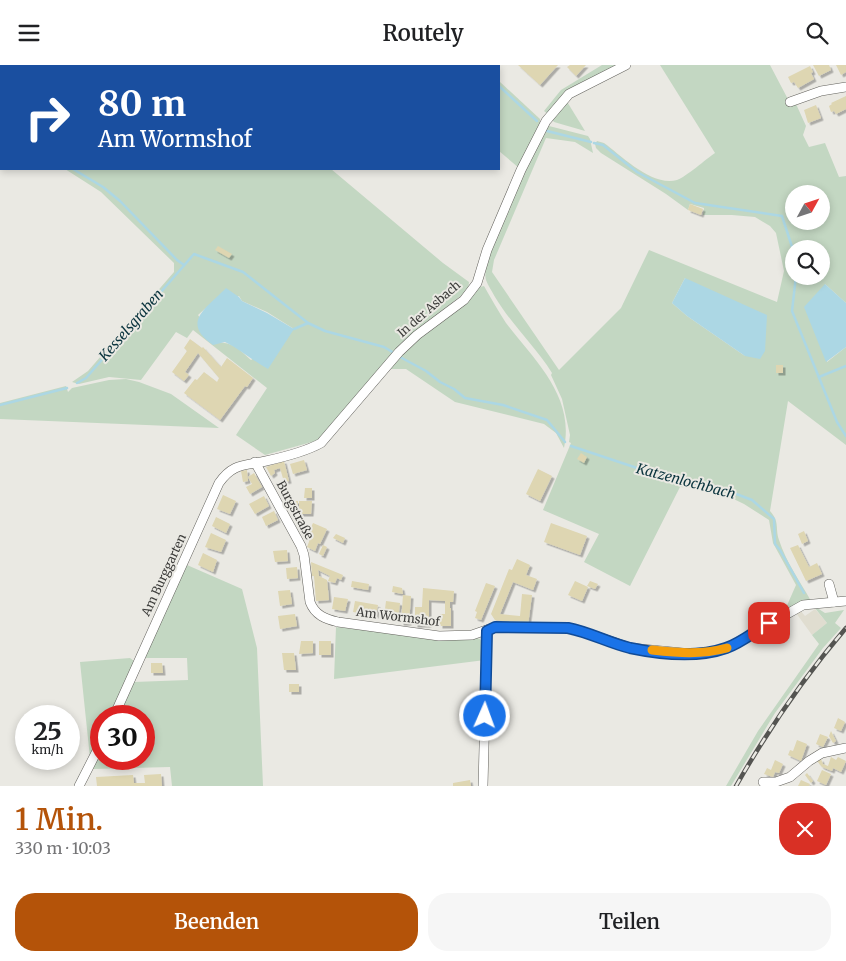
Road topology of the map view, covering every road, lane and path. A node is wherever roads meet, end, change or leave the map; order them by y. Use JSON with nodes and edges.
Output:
{"nodes":[{"id":1,"x":626,"y":65,"type":"edge"},
{"id":2,"x":846,"y":87,"type":"edge"},
{"id":3,"x":790,"y":102,"type":"dead end"},
{"id":4,"x":255,"y":462,"type":"junction"},
{"id":5,"x":829,"y":584,"type":"dead end"},
{"id":6,"x":834,"y":601,"type":"junction"},
{"id":7,"x":846,"y":601,"type":"edge"},
{"id":8,"x":330,"y":620,"type":"joint"},
{"id":9,"x":487,"y":631,"type":"junction"},
{"id":10,"x":119,"y":705,"type":"edge"},
{"id":11,"x":846,"y":748,"type":"edge"},
{"id":12,"x":90,"y":764,"type":"edge"},
{"id":13,"x":763,"y":783,"type":"dead end"},
{"id":14,"x":79,"y":786,"type":"edge"},
{"id":15,"x":483,"y":786,"type":"edge"}],
"edges":[{"from":1,"to":4,"type":"street","name":"In der Asbach"},
{"from":2,"to":3,"type":"street"},
{"from":4,"to":8,"type":"street","name":"Burgstraße"},
{"from":4,"to":10,"type":"street","name":"Am Burggarten"},
{"from":5,"to":6,"type":"street"},
{"from":6,"to":7,"type":"street","name":"Am Wormshof"},
{"from":6,"to":9,"type":"street","name":"Am Wormshof"},
{"from":8,"to":9,"type":"street","name":"Am Wormshof"},
{"from":9,"to":15,"type":"street"},
{"from":11,"to":13,"type":"street"},
{"from":12,"to":14,"type":"street"}]}
